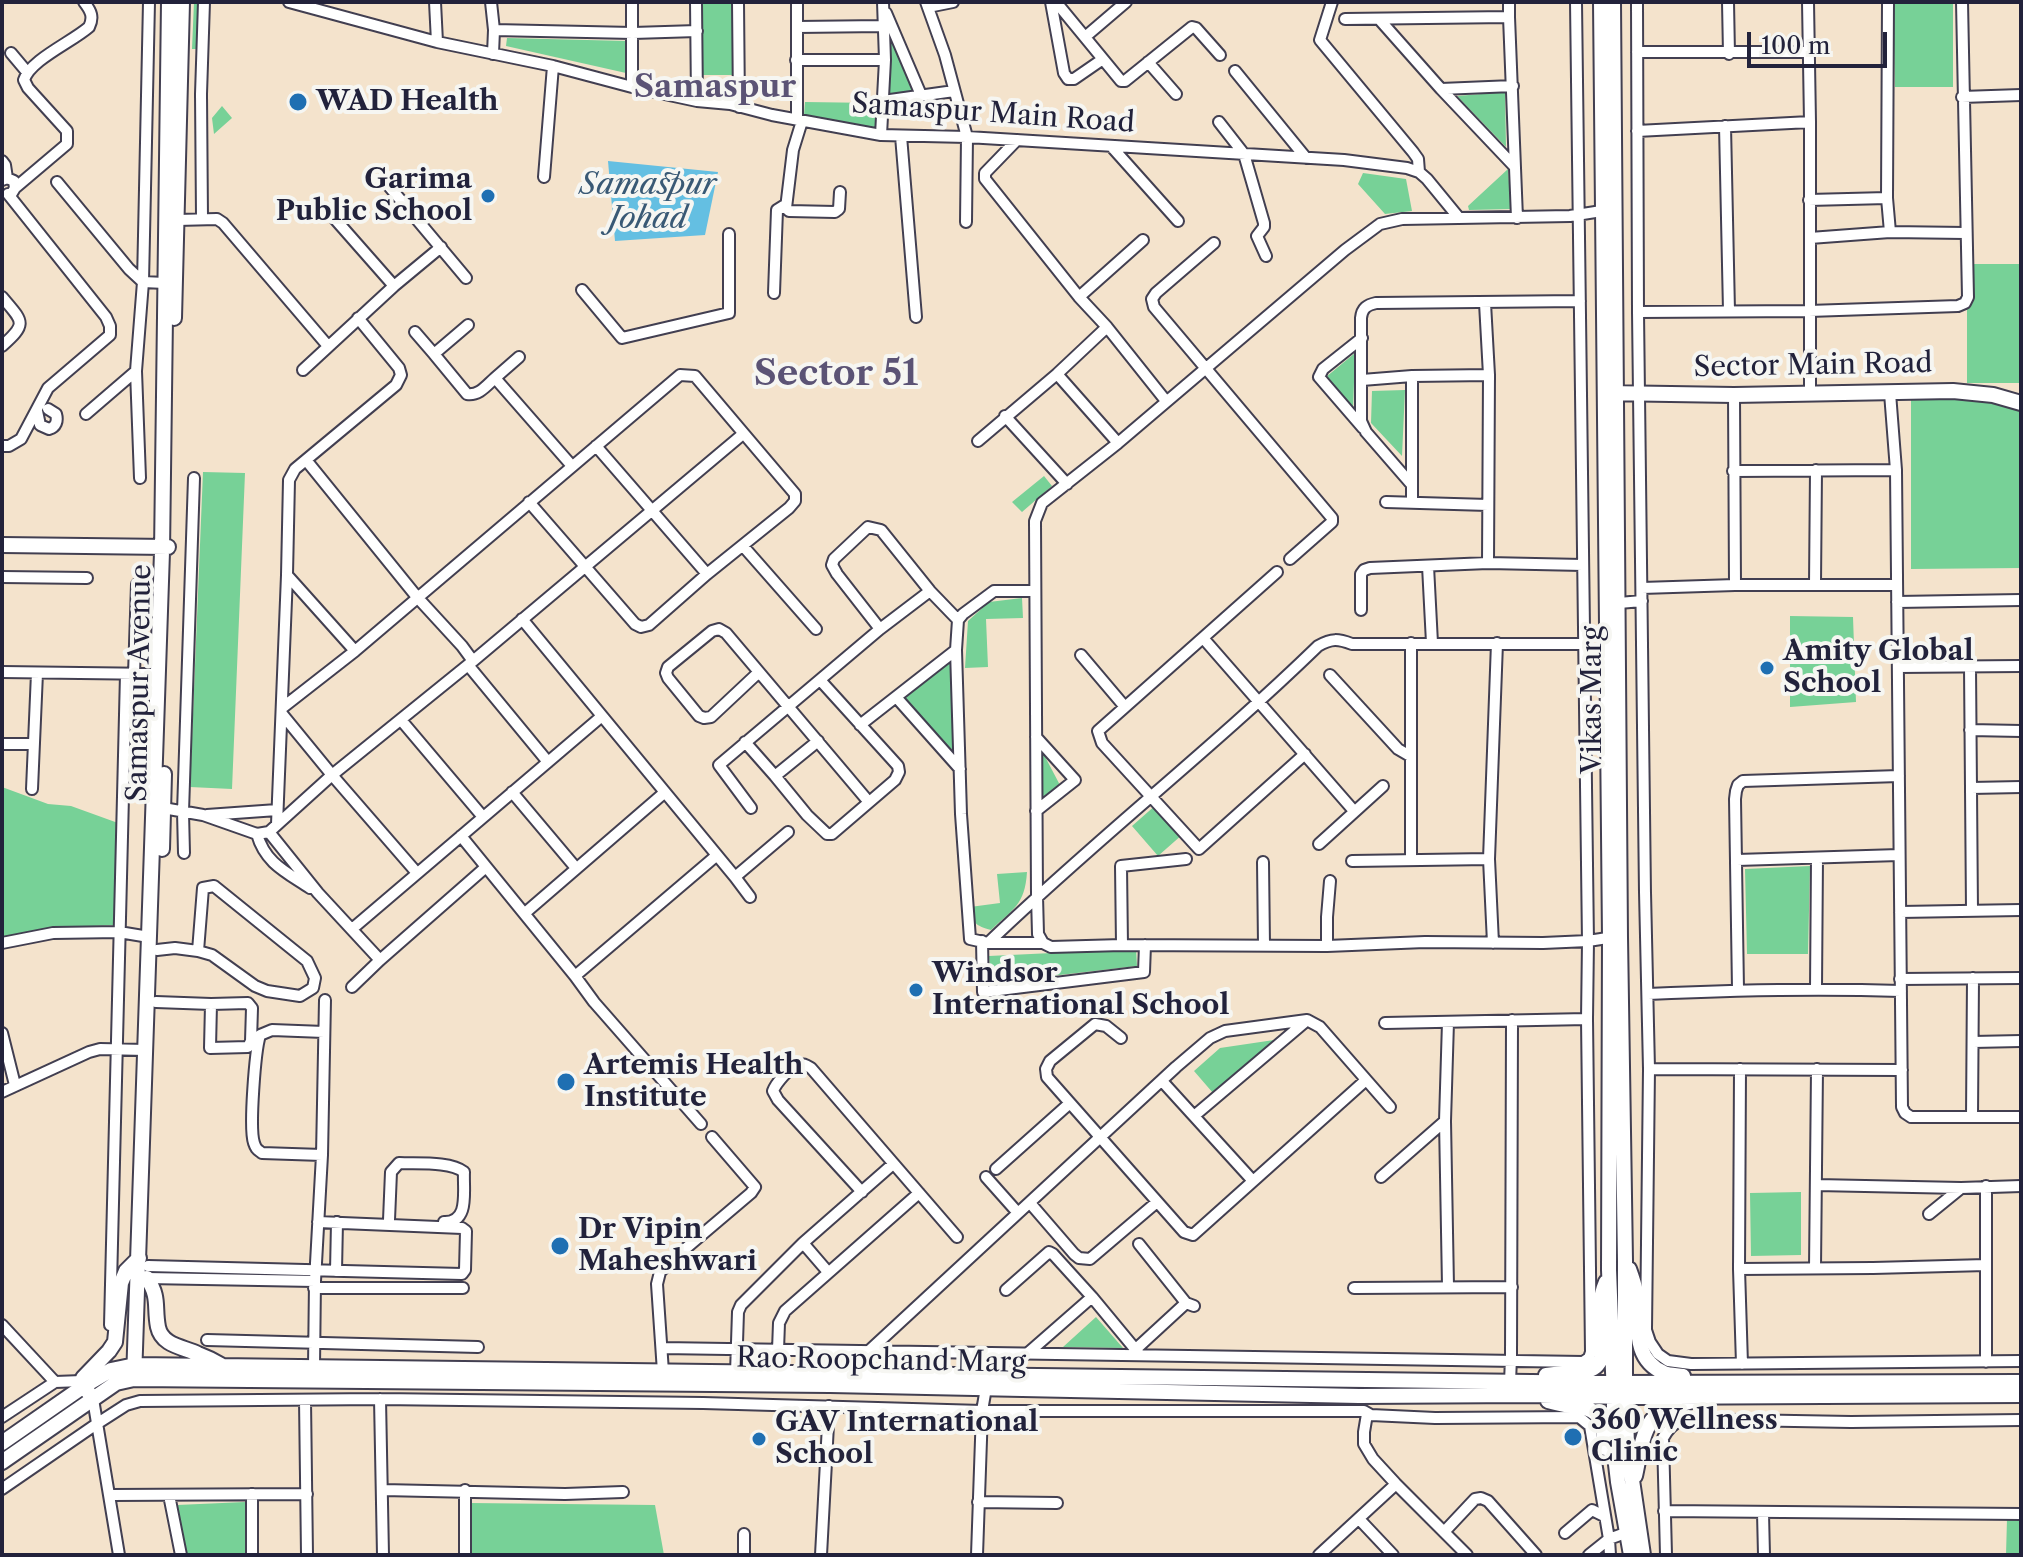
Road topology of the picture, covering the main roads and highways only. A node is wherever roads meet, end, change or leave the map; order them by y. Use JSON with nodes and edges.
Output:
{"nodes":[{"id":1,"x":169,"y":2,"type":"edge"},
{"id":2,"x":182,"y":2,"type":"edge"},
{"id":3,"x":1601,"y":2,"type":"edge"},
{"id":4,"x":1613,"y":2,"type":"edge"},
{"id":5,"x":1609,"y":210,"type":"junction"},
{"id":6,"x":1611,"y":392,"type":"junction"},
{"id":7,"x":2021,"y":403,"type":"edge"},
{"id":8,"x":2,"y":545,"type":"edge"},
{"id":9,"x":165,"y":552,"type":"junction"},
{"id":10,"x":2,"y":554,"type":"edge"},
{"id":11,"x":1615,"y":938,"type":"junction"},
{"id":12,"x":153,"y":943,"type":"junction"},
{"id":13,"x":148,"y":1093,"type":"junction"},
{"id":14,"x":1625,"y":1261,"type":"junction"},
{"id":15,"x":145,"y":1267,"type":"junction"},
{"id":16,"x":1609,"y":1273,"type":"junction"},
{"id":17,"x":224,"y":1367,"type":"junction"},
{"id":18,"x":140,"y":1372,"type":"junction"},
{"id":19,"x":394,"y":1375,"type":"junction"},
{"id":20,"x":777,"y":1379,"type":"junction"},
{"id":21,"x":2021,"y":1382,"type":"edge"},
{"id":22,"x":1714,"y":1383,"type":"junction"},
{"id":23,"x":1150,"y":1385,"type":"junction"},
{"id":24,"x":1521,"y":1386,"type":"junction"},
{"id":25,"x":87,"y":1389,"type":"junction"},
{"id":26,"x":1620,"y":1390,"type":"junction"},
{"id":27,"x":2021,"y":1395,"type":"edge"},
{"id":28,"x":1704,"y":1396,"type":"junction"},
{"id":29,"x":2,"y":1443,"type":"edge"},
{"id":30,"x":2,"y":1462,"type":"edge"},
{"id":31,"x":1625,"y":1484,"type":"junction"},
{"id":32,"x":1631,"y":1555,"type":"edge"},
{"id":33,"x":1643,"y":1555,"type":"edge"}],
"edges":[{"from":1,"to":9,"type":"main road","name":"Samaspur Avenue"},
{"from":2,"to":9,"type":"main road","name":"Samaspur Avenue"},
{"from":3,"to":5,"type":"main road","name":"Vikas Marg"},
{"from":4,"to":5,"type":"main road","name":"Vikas Marg"},
{"from":5,"to":6,"type":"main road","name":"Vikas Marg"},
{"from":6,"to":7,"type":"main road","name":"Sector Main Road"},
{"from":6,"to":11,"type":"main road","name":"Vikas Marg"},
{"from":6,"to":11,"type":"main road","name":"Vikas Marg"},
{"from":8,"to":9,"type":"main road"},
{"from":9,"to":10,"type":"main road"},
{"from":9,"to":12,"type":"main road","name":"Samaspur Avenue"},
{"from":9,"to":12,"type":"main road","name":"Samaspur Avenue"},
{"from":11,"to":14,"type":"main road","name":"Vikas Marg"},
{"from":11,"to":16,"type":"main road","name":"Vikas Marg"},
{"from":12,"to":13,"type":"main road","name":"Samaspur Avenue"},
{"from":12,"to":13,"type":"main road","name":"Samaspur Avenue"},
{"from":13,"to":15,"type":"main road","name":"Samaspur Avenue"},
{"from":14,"to":22,"type":"main road"},
{"from":14,"to":26,"type":"main road","name":"Vikas Marg"},
{"from":15,"to":17,"type":"main road"},
{"from":15,"to":18,"type":"main road","name":"Samaspur Avenue"},
{"from":15,"to":18,"type":"main road","name":"Samaspur Avenue"},
{"from":15,"to":25,"type":"main road"},
{"from":16,"to":24,"type":"main road"},
{"from":16,"to":26,"type":"main road","name":"Vikas Marg"},
{"from":17,"to":18,"type":"main road","name":"Rao Roopchand Marg"},
{"from":17,"to":19,"type":"main road","name":"Rao Roopchand Marg"},
{"from":18,"to":19,"type":"main road","name":"Rao Roopchand Marg"},
{"from":18,"to":25,"type":"main road","name":"Rao Roopchand Marg"},
{"from":19,"to":20,"type":"main road","name":"Rao Roopchand Marg"},
{"from":19,"to":20,"type":"main road","name":"Rao Roopchand Marg"},
{"from":20,"to":23,"type":"main road","name":"Rao Roopchand Marg"},
{"from":20,"to":23,"type":"main road","name":"Rao Roopchand Marg"},
{"from":21,"to":22,"type":"main road"},
{"from":22,"to":26,"type":"main road"},
{"from":23,"to":24,"type":"main road","name":"Rao Roopchand Marg"},
{"from":23,"to":24,"type":"main road","name":"Rao Roopchand Marg"},
{"from":24,"to":26,"type":"main road","name":"Rao Roopchand Marg"},
{"from":24,"to":31,"type":"main road"},
{"from":25,"to":29,"type":"main road","name":"Rao Roopchand Marg"},
{"from":25,"to":30,"type":"main road","name":"Rao Roopchand Marg"},
{"from":26,"to":28,"type":"main road"},
{"from":26,"to":31,"type":"main road"},
{"from":27,"to":28,"type":"main road"},
{"from":28,"to":31,"type":"main road"},
{"from":31,"to":32,"type":"main road"},
{"from":31,"to":33,"type":"main road"}]}
